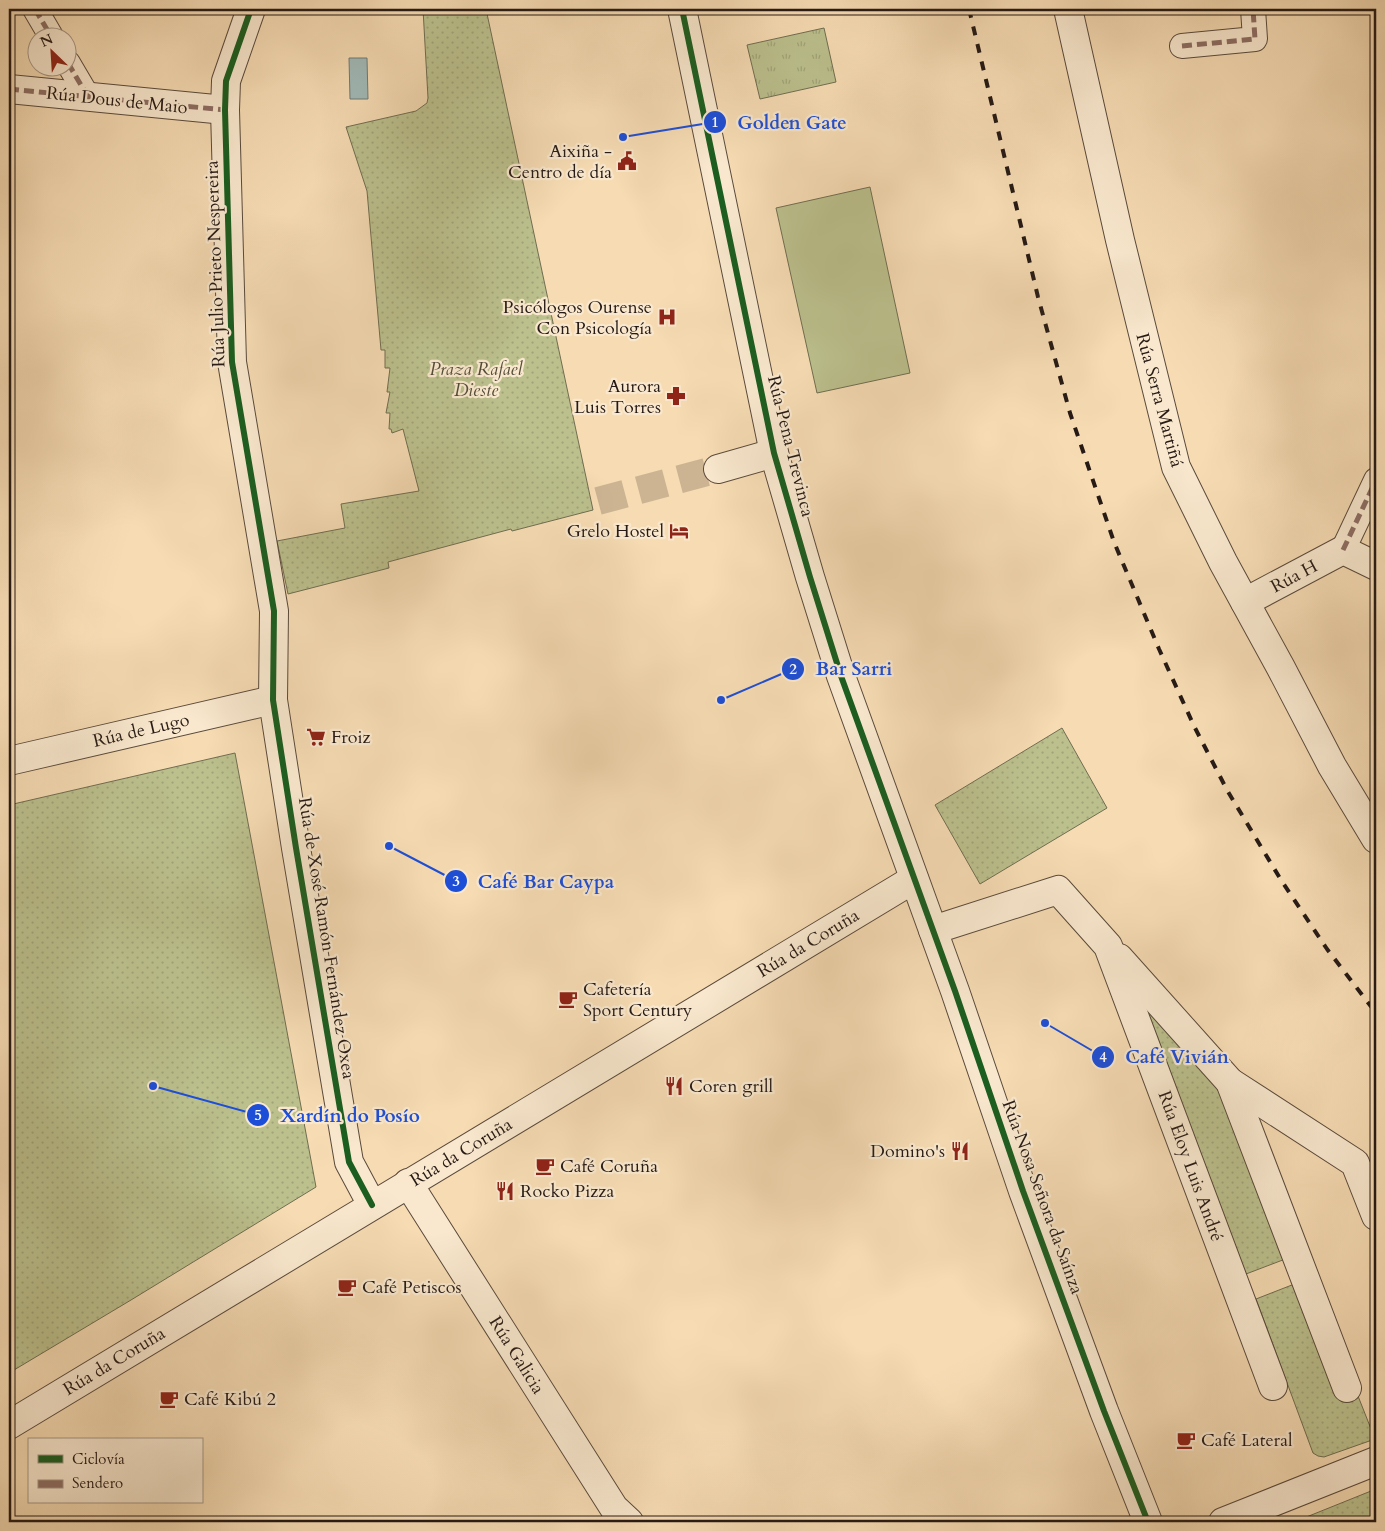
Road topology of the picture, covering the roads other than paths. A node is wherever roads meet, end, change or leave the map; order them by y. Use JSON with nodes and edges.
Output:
{"nodes":[{"id":1,"x":35,"y":9,"type":"edge"},
{"id":2,"x":251,"y":9,"type":"edge"},
{"id":3,"x":682,"y":9,"type":"edge"},
{"id":4,"x":1068,"y":9,"type":"edge"},
{"id":5,"x":1253,"y":9,"type":"edge"},
{"id":6,"x":46,"y":28,"type":"edge"},
{"id":7,"x":1182,"y":46,"type":"dead end"},
{"id":8,"x":77,"y":78,"type":"edge"},
{"id":9,"x":9,"y":88,"type":"edge"},
{"id":10,"x":88,"y":97,"type":"junction"},
{"id":11,"x":225,"y":110,"type":"junction"},
{"id":12,"x":774,"y":453,"type":"junction"},
{"id":13,"x":718,"y":469,"type":"tunnel mouth"},
{"id":14,"x":1376,"y":480,"type":"edge"},
{"id":15,"x":1343,"y":550,"type":"junction"},
{"id":16,"x":1376,"y":566,"type":"edge"},
{"id":17,"x":1245,"y":602,"type":"junction"},
{"id":18,"x":273,"y":700,"type":"junction"},
{"id":19,"x":9,"y":761,"type":"edge"},
{"id":20,"x":1376,"y":839,"type":"edge"},
{"id":21,"x":914,"y":879,"type":"junction"},
{"id":22,"x":933,"y":930,"type":"junction"},
{"id":23,"x":1108,"y":946,"type":"junction"},
{"id":24,"x":1230,"y":1082,"type":"junction"},
{"id":25,"x":408,"y":1183,"type":"junction"},
{"id":26,"x":372,"y":1205,"type":"junction"},
{"id":27,"x":1376,"y":1216,"type":"edge"},
{"id":28,"x":1273,"y":1386,"type":"dead end"},
{"id":29,"x":1347,"y":1388,"type":"dead end"},
{"id":30,"x":9,"y":1425,"type":"edge"},
{"id":31,"x":1376,"y":1461,"type":"edge"},
{"id":32,"x":629,"y":1522,"type":"edge"},
{"id":33,"x":1148,"y":1522,"type":"edge"},
{"id":34,"x":1223,"y":1522,"type":"edge"}],
"edges":[{"from":1,"to":6,"type":"street"},
{"from":2,"to":11,"type":"street","name":"Rúa Julio Prieto Nespereira"},
{"from":3,"to":12,"type":"street","name":"Rúa Pena Trevinca"},
{"from":4,"to":17,"type":"street","name":"Rúa Serra Martiñá"},
{"from":5,"to":7,"type":"street"},
{"from":8,"to":10,"type":"street"},
{"from":9,"to":10,"type":"street","name":"Rúa Dous de Maio"},
{"from":10,"to":11,"type":"street","name":"Rúa Dous de Maio"},
{"from":11,"to":18,"type":"street","name":"Rúa Julio Prieto Nespereira"},
{"from":12,"to":13,"type":"street"},
{"from":12,"to":21,"type":"street","name":"Rúa Pena Trevinca"},
{"from":14,"to":15,"type":"street"},
{"from":15,"to":16,"type":"street"},
{"from":15,"to":17,"type":"street","name":"Rúa H"},
{"from":17,"to":20,"type":"street","name":"Rúa Serra Martiñá"},
{"from":18,"to":19,"type":"street","name":"Rúa de Lugo"},
{"from":18,"to":26,"type":"street","name":"Rúa de Xosé Ramón Fernández Oxea"},
{"from":21,"to":22,"type":"street","name":"Rúa Nosa Señora da Saínza"},
{"from":21,"to":25,"type":"street","name":"Rúa da Coruña"},
{"from":22,"to":23,"type":"street","name":"Rúa Eloy Luis André"},
{"from":22,"to":33,"type":"street","name":"Rúa Nosa Señora da Saínza"},
{"from":23,"to":24,"type":"street","name":"Rúa Eloy Luis André"},
{"from":23,"to":28,"type":"street","name":"Rúa Eloy Luis André"},
{"from":24,"to":27,"type":"street","name":"Rúa Eloy Luis André"},
{"from":24,"to":29,"type":"street","name":"Rúa Eloy Luis André"},
{"from":25,"to":26,"type":"street","name":"Rúa da Coruña"},
{"from":25,"to":32,"type":"street","name":"Rúa Galicia"},
{"from":26,"to":30,"type":"street","name":"Rúa da Coruña"},
{"from":31,"to":34,"type":"street"}]}
